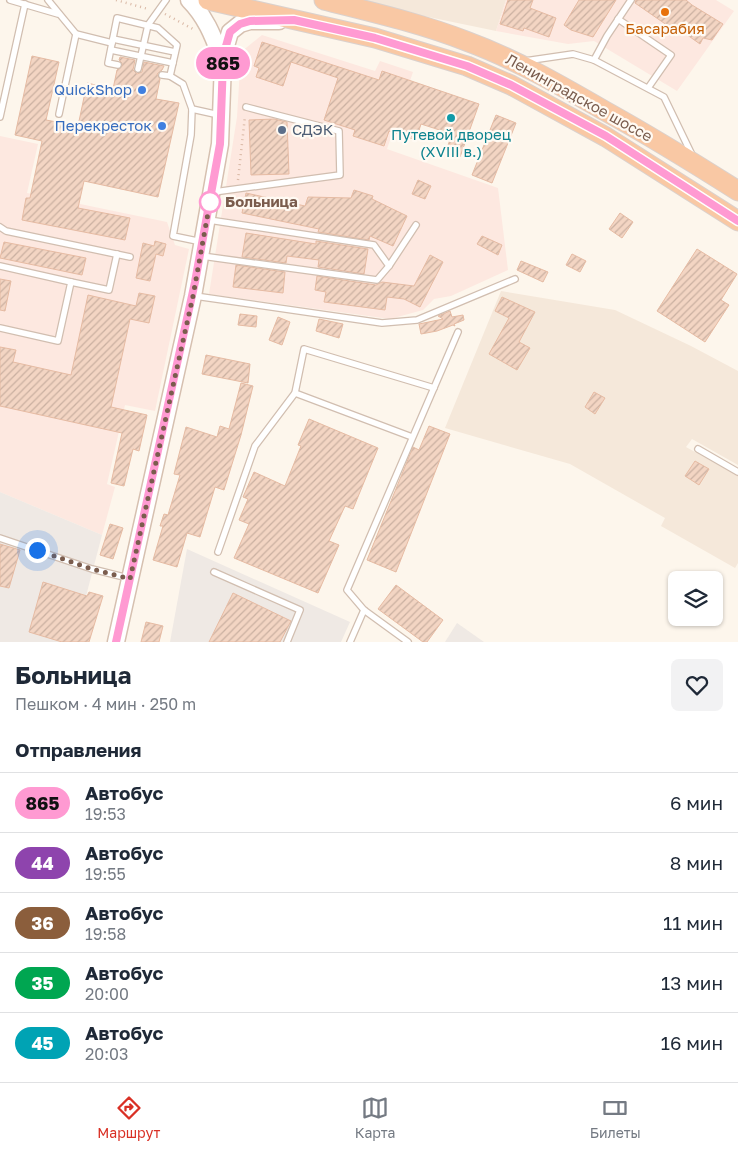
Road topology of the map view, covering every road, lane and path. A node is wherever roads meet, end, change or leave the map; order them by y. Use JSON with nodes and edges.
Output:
{"nodes":[{"id":1,"x":10,"y":0,"type":"edge"},
{"id":2,"x":48,"y":0,"type":"edge"},
{"id":3,"x":166,"y":0,"type":"edge"},
{"id":4,"x":189,"y":0,"type":"edge"},
{"id":5,"x":208,"y":0,"type":"edge"},
{"id":6,"x":324,"y":0,"type":"edge"},
{"id":7,"x":631,"y":0,"type":"edge"},
{"id":8,"x":25,"y":4,"type":"junction"},
{"id":9,"x":58,"y":14,"type":"junction"},
{"id":10,"x":618,"y":19,"type":"junction"},
{"id":11,"x":294,"y":20,"type":"junction"},
{"id":12,"x":148,"y":25,"type":"junction"},
{"id":13,"x":76,"y":34,"type":"junction"},
{"id":14,"x":112,"y":41,"type":"junction"},
{"id":15,"x":144,"y":45,"type":"junction"},
{"id":16,"x":111,"y":50,"type":"junction"},
{"id":17,"x":175,"y":52,"type":"junction"},
{"id":18,"x":141,"y":56,"type":"junction"},
{"id":19,"x":594,"y":60,"type":"junction"},
{"id":20,"x":223,"y":62,"type":"junction"},
{"id":21,"x":516,"y":62,"type":"junction"},
{"id":22,"x":173,"y":64,"type":"junction"},
{"id":23,"x":118,"y":65,"type":"dead end"},
{"id":24,"x":138,"y":69,"type":"dead end"},
{"id":25,"x":162,"y":74,"type":"dead end"},
{"id":26,"x":170,"y":76,"type":"junction"},
{"id":27,"x":648,"y":88,"type":"junction"},
{"id":28,"x":246,"y":107,"type":"joint"},
{"id":29,"x":192,"y":109,"type":"junction"},
{"id":30,"x":59,"y":114,"type":"dead end"},
{"id":31,"x":221,"y":116,"type":"junction"},
{"id":32,"x":0,"y":117,"type":"edge"},
{"id":33,"x":698,"y":166,"type":"junction"},
{"id":34,"x":237,"y":189,"type":"junction"},
{"id":35,"x":738,"y":191,"type":"edge"},
{"id":36,"x":212,"y":192,"type":"junction"},
{"id":37,"x":207,"y":220,"type":"junction"},
{"id":38,"x":738,"y":221,"type":"edge"},
{"id":39,"x":416,"y":225,"type":"dead end"},
{"id":40,"x":0,"y":227,"type":"edge"},
{"id":41,"x":201,"y":249,"type":"junction"},
{"id":42,"x":117,"y":254,"type":"junction"},
{"id":43,"x":130,"y":257,"type":"dead end"},
{"id":44,"x":0,"y":266,"type":"edge"},
{"id":45,"x":389,"y":266,"type":"junction"},
{"id":46,"x":516,"y":279,"type":"dead end"},
{"id":47,"x":71,"y":282,"type":"junction"},
{"id":48,"x":193,"y":296,"type":"junction"},
{"id":49,"x":0,"y":328,"type":"edge"},
{"id":50,"x":458,"y":332,"type":"dead end"},
{"id":51,"x":434,"y":388,"type":"junction"},
{"id":52,"x":295,"y":393,"type":"junction"},
{"id":53,"x":412,"y":437,"type":"junction"},
{"id":54,"x":698,"y":449,"type":"dead end"},
{"id":55,"x":738,"y":472,"type":"edge"},
{"id":56,"x":0,"y":538,"type":"edge"},
{"id":57,"x":218,"y":552,"type":"dead end"},
{"id":58,"x":214,"y":572,"type":"dead end"},
{"id":59,"x":130,"y":579,"type":"junction"},
{"id":60,"x":364,"y":610,"type":"junction"},
{"id":61,"x":399,"y":639,"type":"edge"},
{"id":62,"x":116,"y":642,"type":"edge"},
{"id":63,"x":287,"y":642,"type":"edge"},
{"id":64,"x":350,"y":642,"type":"edge"},
{"id":65,"x":408,"y":642,"type":"edge"}],
"edges":[{"from":1,"to":8,"type":"lane"},
{"from":2,"to":9,"type":"lane"},
{"from":3,"to":12,"type":"lane"},
{"from":4,"to":20,"type":"main road"},
{"from":5,"to":11,"type":"highway","name":"Ленинградское шоссе"},
{"from":6,"to":21,"type":"highway","name":"Ленинградское шоссе"},
{"from":7,"to":10,"type":"lane"},
{"from":8,"to":9,"type":"lane"},
{"from":8,"to":32,"type":"lane"},
{"from":9,"to":13,"type":"lane"},
{"from":10,"to":19,"type":"lane"},
{"from":10,"to":27,"type":"lane"},
{"from":11,"to":20,"type":"main road"},
{"from":11,"to":38,"type":"highway","name":"Ленинградское шоссе"},
{"from":12,"to":14,"type":"lane"},
{"from":12,"to":15,"type":"lane"},
{"from":12,"to":17,"type":"lane"},
{"from":13,"to":14,"type":"lane"},
{"from":13,"to":30,"type":"lane"},
{"from":14,"to":15,"type":"lane"},
{"from":14,"to":16,"type":"lane"},
{"from":15,"to":17,"type":"lane"},
{"from":15,"to":18,"type":"lane"},
{"from":16,"to":18,"type":"lane"},
{"from":16,"to":23,"type":"lane"},
{"from":17,"to":22,"type":"lane"},
{"from":18,"to":22,"type":"lane"},
{"from":18,"to":24,"type":"lane"},
{"from":19,"to":21,"type":"lane"},
{"from":19,"to":27,"type":"lane"},
{"from":20,"to":31,"type":"main road"},
{"from":21,"to":33,"type":"highway","name":"Ленинградское шоссе"},
{"from":22,"to":26,"type":"lane"},
{"from":25,"to":26,"type":"lane"},
{"from":26,"to":29,"type":"lane"},
{"from":27,"to":33,"type":"lane"},
{"from":28,"to":34,"type":"path"},
{"from":28,"to":34,"type":"lane"},
{"from":29,"to":31,"type":"lane"},
{"from":29,"to":41,"type":"lane"},
{"from":31,"to":36,"type":"main road"},
{"from":33,"to":35,"type":"highway","name":"Ленинградское шоссе"},
{"from":34,"to":36,"type":"lane"},
{"from":36,"to":37,"type":"main road"},
{"from":37,"to":41,"type":"main road"},
{"from":37,"to":45,"type":"lane"},
{"from":39,"to":45,"type":"lane"},
{"from":40,"to":42,"type":"lane"},
{"from":41,"to":45,"type":"lane"},
{"from":41,"to":48,"type":"main road"},
{"from":42,"to":43,"type":"lane"},
{"from":42,"to":47,"type":"lane"},
{"from":44,"to":47,"type":"lane"},
{"from":46,"to":48,"type":"lane"},
{"from":47,"to":49,"type":"lane"},
{"from":48,"to":59,"type":"main road"},
{"from":50,"to":51,"type":"lane"},
{"from":51,"to":52,"type":"lane"},
{"from":51,"to":53,"type":"lane"},
{"from":52,"to":53,"type":"lane"},
{"from":52,"to":57,"type":"lane"},
{"from":53,"to":60,"type":"lane"},
{"from":54,"to":55,"type":"lane"},
{"from":56,"to":59,"type":"lane"},
{"from":58,"to":63,"type":"lane"},
{"from":59,"to":62,"type":"main road"},
{"from":60,"to":61,"type":"lane"},
{"from":60,"to":64,"type":"lane"},
{"from":61,"to":65,"type":"lane"}]}
